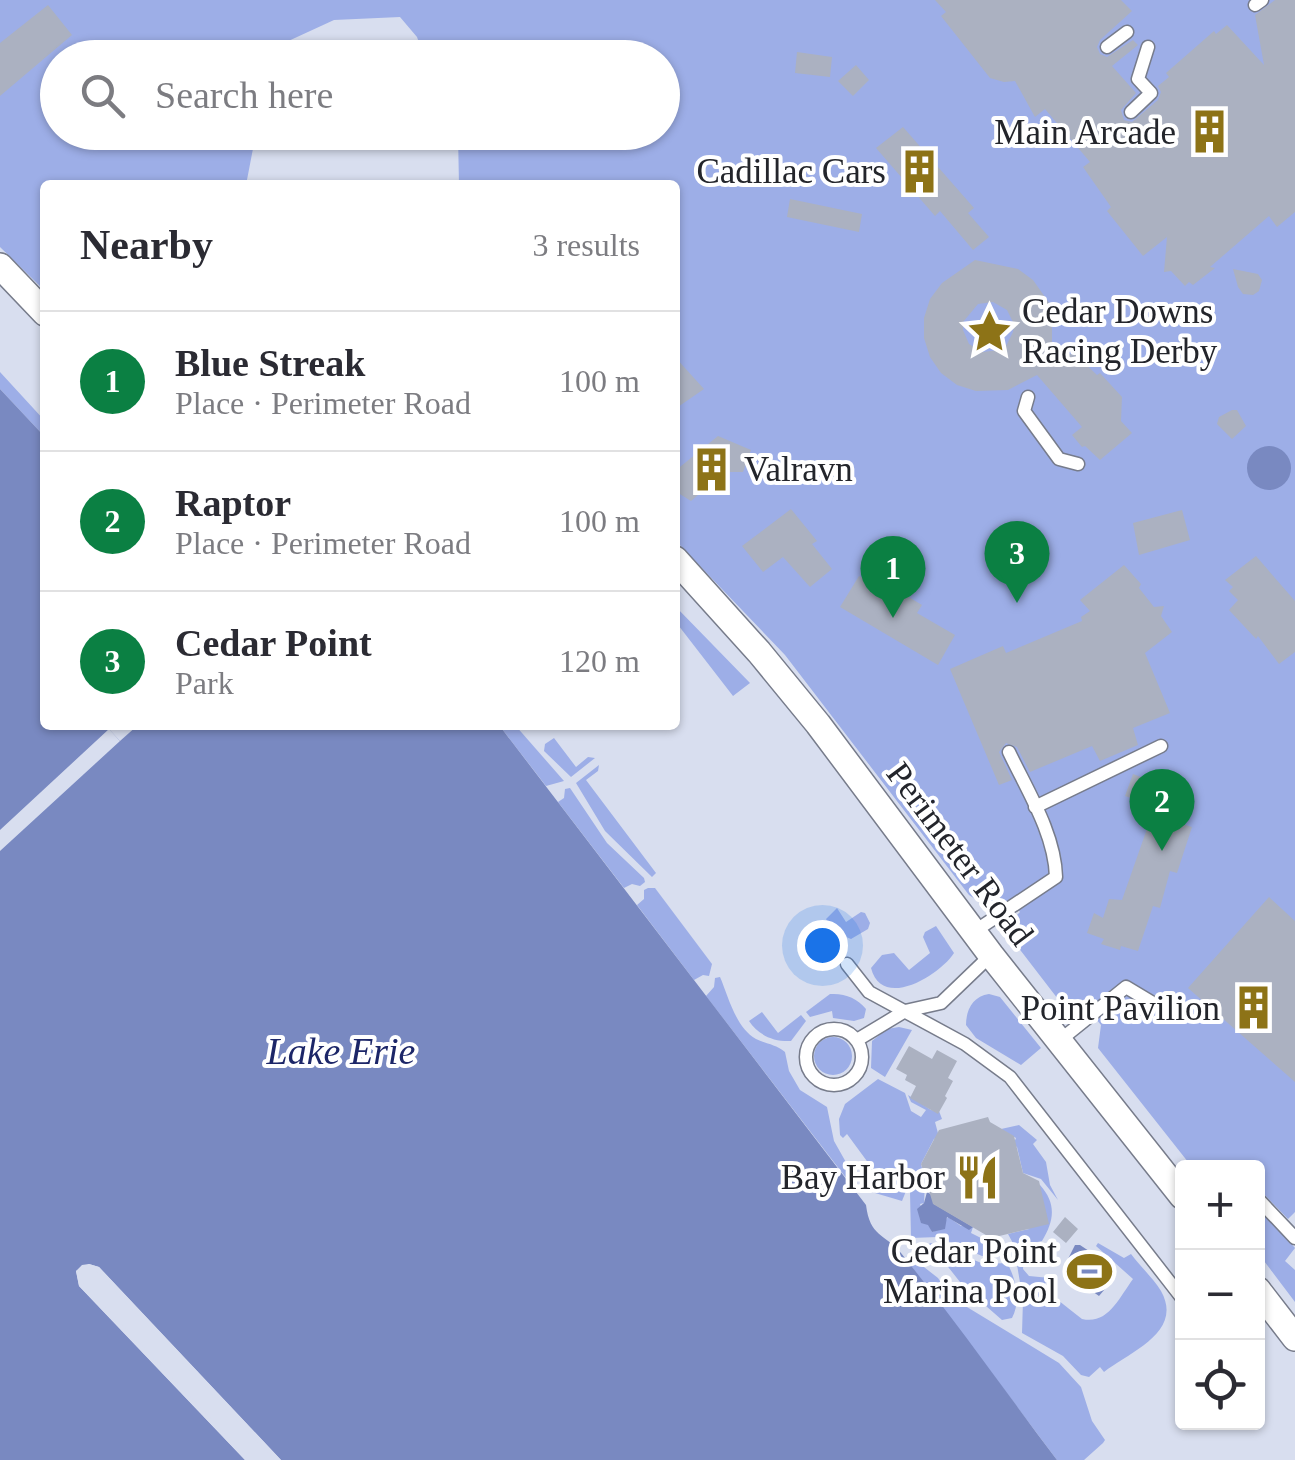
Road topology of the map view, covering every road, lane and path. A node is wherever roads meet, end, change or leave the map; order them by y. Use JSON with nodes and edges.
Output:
{"nodes":[{"id":1,"x":1127,"y":32,"type":"dead end"},
{"id":2,"x":1108,"y":47,"type":"dead end"},
{"id":3,"x":1148,"y":48,"type":"dead end"},
{"id":4,"x":1131,"y":112,"type":"dead end"},
{"id":5,"x":0,"y":266,"type":"edge"},
{"id":6,"x":40,"y":309,"type":"edge"},
{"id":7,"x":1028,"y":397,"type":"dead end"},
{"id":8,"x":1078,"y":464,"type":"dead end"},
{"id":9,"x":680,"y":565,"type":"edge"},
{"id":10,"x":1160,"y":746,"type":"dead end"},
{"id":11,"x":1009,"y":752,"type":"dead end"},
{"id":12,"x":1036,"y":807,"type":"junction"},
{"id":13,"x":975,"y":931,"type":"junction"},
{"id":14,"x":991,"y":954,"type":"junction"},
{"id":15,"x":847,"y":964,"type":"dead end"},
{"id":16,"x":1151,"y":1002,"type":"dead end"},
{"id":17,"x":905,"y":1011,"type":"junction"},
{"id":18,"x":857,"y":1040,"type":"junction"},
{"id":19,"x":1060,"y":1041,"type":"junction"},
{"id":20,"x":1175,"y":1183,"type":"edge"},
{"id":21,"x":1265,"y":1206,"type":"edge"},
{"id":22,"x":1295,"y":1238,"type":"edge"},
{"id":23,"x":1175,"y":1289,"type":"edge"},
{"id":24,"x":1265,"y":1299,"type":"edge"},
{"id":25,"x":1295,"y":1338,"type":"edge"}],
"edges":[{"from":1,"to":2,"type":"lane"},
{"from":3,"to":4,"type":"lane"},
{"from":5,"to":6,"type":"street"},
{"from":7,"to":8,"type":"lane"},
{"from":9,"to":13,"type":"street","name":"Perimeter Road"},
{"from":10,"to":12,"type":"lane"},
{"from":11,"to":12,"type":"lane"},
{"from":12,"to":13,"type":"lane"},
{"from":13,"to":14,"type":"street","name":"Perimeter Road"},
{"from":14,"to":17,"type":"lane"},
{"from":14,"to":19,"type":"street","name":"Perimeter Road"},
{"from":15,"to":17,"type":"lane"},
{"from":16,"to":19,"type":"lane"},
{"from":17,"to":18,"type":"lane"},
{"from":17,"to":23,"type":"lane"},
{"from":18,"to":18,"type":"lane"},
{"from":19,"to":20,"type":"street","name":"Perimeter Road"},
{"from":21,"to":22,"type":"lane"},
{"from":24,"to":25,"type":"street"}]}
